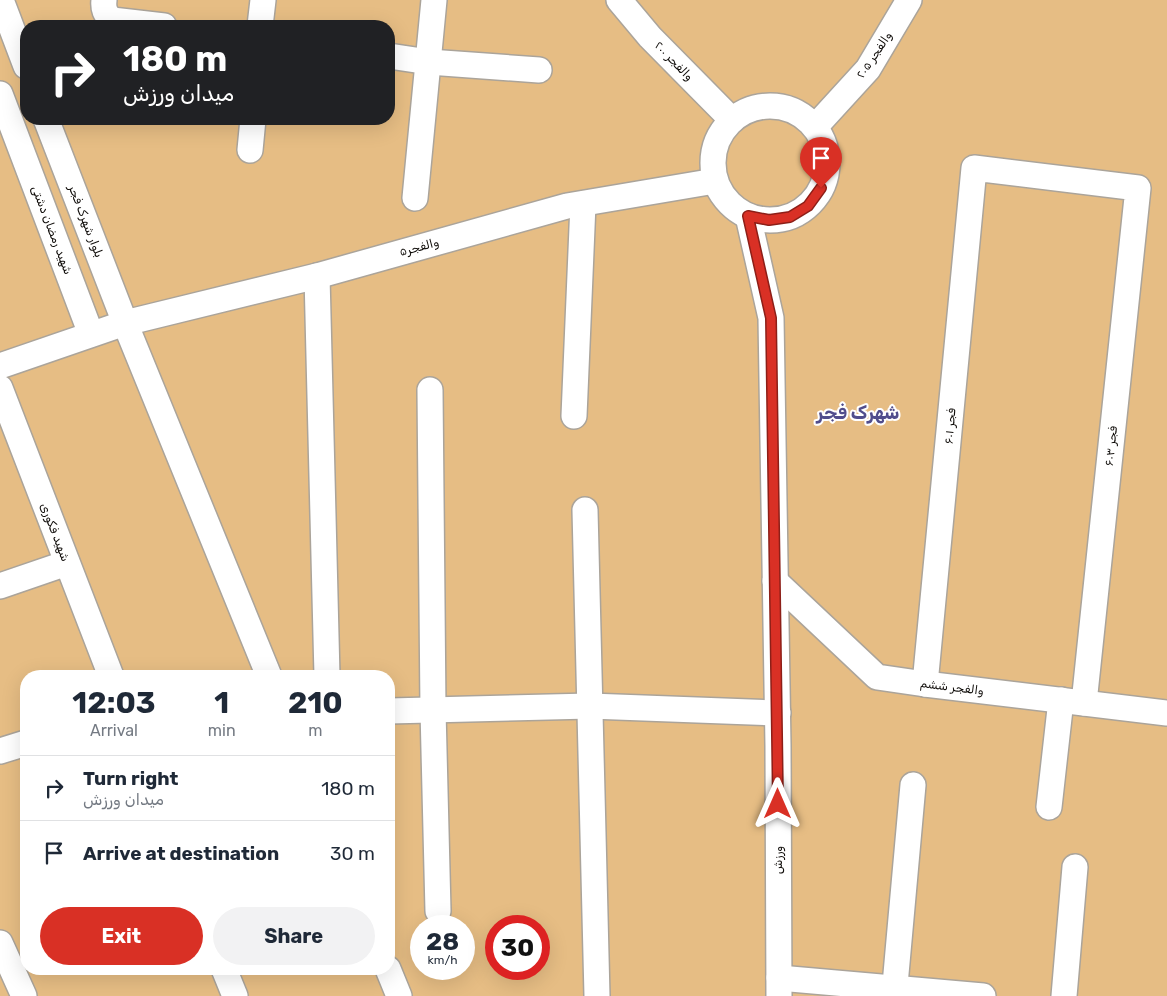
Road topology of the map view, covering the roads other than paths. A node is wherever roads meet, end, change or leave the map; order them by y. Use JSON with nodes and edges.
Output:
{"nodes":[{"id":1,"x":1,"y":0,"type":"edge"},
{"id":2,"x":104,"y":0,"type":"edge"},
{"id":3,"x":263,"y":0,"type":"edge"},
{"id":4,"x":434,"y":0,"type":"edge"},
{"id":5,"x":619,"y":0,"type":"edge"},
{"id":6,"x":909,"y":0,"type":"edge"},
{"id":7,"x":112,"y":20,"type":"edge"},
{"id":8,"x":261,"y":20,"type":"edge"},
{"id":9,"x":20,"y":50,"type":"edge"},
{"id":10,"x":395,"y":57,"type":"edge"},
{"id":11,"x":429,"y":62,"type":"junction"},
{"id":12,"x":539,"y":70,"type":"dead end"},
{"id":13,"x":0,"y":94,"type":"edge"},
{"id":14,"x":732,"y":120,"type":"junction"},
{"id":15,"x":48,"y":125,"type":"edge"},
{"id":16,"x":252,"y":125,"type":"edge"},
{"id":17,"x":815,"y":127,"type":"junction"},
{"id":18,"x":250,"y":150,"type":"dead end"},
{"id":19,"x":974,"y":168,"type":"joint"},
{"id":20,"x":715,"y":181,"type":"junction"},
{"id":21,"x":415,"y":198,"type":"dead end"},
{"id":22,"x":583,"y":204,"type":"junction"},
{"id":23,"x":748,"y":216,"type":"junction"},
{"id":24,"x":317,"y":276,"type":"junction"},
{"id":25,"x":125,"y":323,"type":"junction"},
{"id":26,"x":92,"y":334,"type":"junction"},
{"id":27,"x":0,"y":366,"type":"edge"},
{"id":28,"x":0,"y":388,"type":"edge"},
{"id":29,"x":430,"y":390,"type":"dead end"},
{"id":30,"x":574,"y":416,"type":"dead end"},
{"id":31,"x":585,"y":510,"type":"dead end"},
{"id":32,"x":67,"y":563,"type":"junction"},
{"id":33,"x":775,"y":580,"type":"junction"},
{"id":34,"x":0,"y":586,"type":"edge"},
{"id":35,"x":109,"y":670,"type":"edge"},
{"id":36,"x":267,"y":670,"type":"edge"},
{"id":37,"x":327,"y":670,"type":"edge"},
{"id":38,"x":925,"y":684,"type":"junction"},
{"id":39,"x":1072,"y":702,"type":"junction"},
{"id":40,"x":590,"y":706,"type":"junction"},
{"id":41,"x":433,"y":710,"type":"junction"},
{"id":42,"x":395,"y":712,"type":"edge"},
{"id":43,"x":778,"y":713,"type":"junction"},
{"id":44,"x":1167,"y":713,"type":"edge"},
{"id":45,"x":20,"y":745,"type":"edge"},
{"id":46,"x":0,"y":751,"type":"edge"},
{"id":47,"x":913,"y":785,"type":"dead end"},
{"id":48,"x":1049,"y":807,"type":"dead end"},
{"id":49,"x":1075,"y":867,"type":"dead end"},
{"id":50,"x":438,"y":911,"type":"dead end"},
{"id":51,"x":11,"y":950,"type":"edge"},
{"id":52,"x":226,"y":975,"type":"edge"},
{"id":53,"x":390,"y":975,"type":"edge"},
{"id":54,"x":779,"y":987,"type":"edge"},
{"id":55,"x":895,"y":992,"type":"edge"},
{"id":56,"x":24,"y":996,"type":"edge"},
{"id":57,"x":235,"y":996,"type":"edge"},
{"id":58,"x":399,"y":996,"type":"edge"},
{"id":59,"x":597,"y":996,"type":"edge"},
{"id":60,"x":983,"y":996,"type":"edge"},
{"id":61,"x":1064,"y":996,"type":"edge"}],
"edges":[{"from":1,"to":9,"type":"street"},
{"from":2,"to":7,"type":"street"},
{"from":3,"to":8,"type":"street"},
{"from":4,"to":11,"type":"street"},
{"from":5,"to":14,"type":"street","name":"والفجر ۲۰۰"},
{"from":6,"to":17,"type":"street","name":"والفجر ۲۰۵"},
{"from":10,"to":11,"type":"street"},
{"from":11,"to":12,"type":"street"},
{"from":11,"to":21,"type":"street"},
{"from":13,"to":26,"type":"street","name":"شهید رمضان دشتی"},
{"from":14,"to":17,"type":"street"},
{"from":14,"to":20,"type":"street"},
{"from":15,"to":25,"type":"street","name":"بلوار شهرک فجر"},
{"from":16,"to":18,"type":"street"},
{"from":17,"to":23,"type":"street"},
{"from":19,"to":38,"type":"street","name":"فجر ۶۰۱"},
{"from":19,"to":39,"type":"street","name":"فجر ۶۰۳"},
{"from":20,"to":22,"type":"street","name":"والفجر۵"},
{"from":20,"to":23,"type":"street"},
{"from":22,"to":24,"type":"street","name":"والفجر۵"},
{"from":22,"to":30,"type":"street"},
{"from":23,"to":33,"type":"street","name":"ورزش"},
{"from":24,"to":25,"type":"street","name":"والفجر۵"},
{"from":24,"to":37,"type":"street"},
{"from":25,"to":26,"type":"street"},
{"from":25,"to":36,"type":"street","name":"بلوار شهرک فجر"},
{"from":26,"to":27,"type":"street"},
{"from":28,"to":32,"type":"street","name":"شهید فکوری"},
{"from":29,"to":41,"type":"street"},
{"from":31,"to":40,"type":"street"},
{"from":32,"to":34,"type":"street"},
{"from":32,"to":35,"type":"street","name":"شهید فکوری"},
{"from":33,"to":38,"type":"street","name":"والفجر ششم"},
{"from":33,"to":43,"type":"street","name":"ورزش"},
{"from":38,"to":39,"type":"street","name":"والفجر ششم"},
{"from":39,"to":44,"type":"street","name":"والفجر ششم"},
{"from":39,"to":48,"type":"street","name":"فجر ۶۰۳"},
{"from":40,"to":41,"type":"street"},
{"from":40,"to":43,"type":"street"},
{"from":40,"to":59,"type":"street"},
{"from":41,"to":42,"type":"street"},
{"from":41,"to":50,"type":"street"},
{"from":43,"to":54,"type":"street","name":"ورزش"},
{"from":45,"to":46,"type":"street"},
{"from":47,"to":55,"type":"street"},
{"from":49,"to":61,"type":"street"},
{"from":51,"to":56,"type":"street"},
{"from":52,"to":57,"type":"street"},
{"from":53,"to":58,"type":"street"},
{"from":54,"to":55,"type":"street"},
{"from":55,"to":60,"type":"street"}]}
